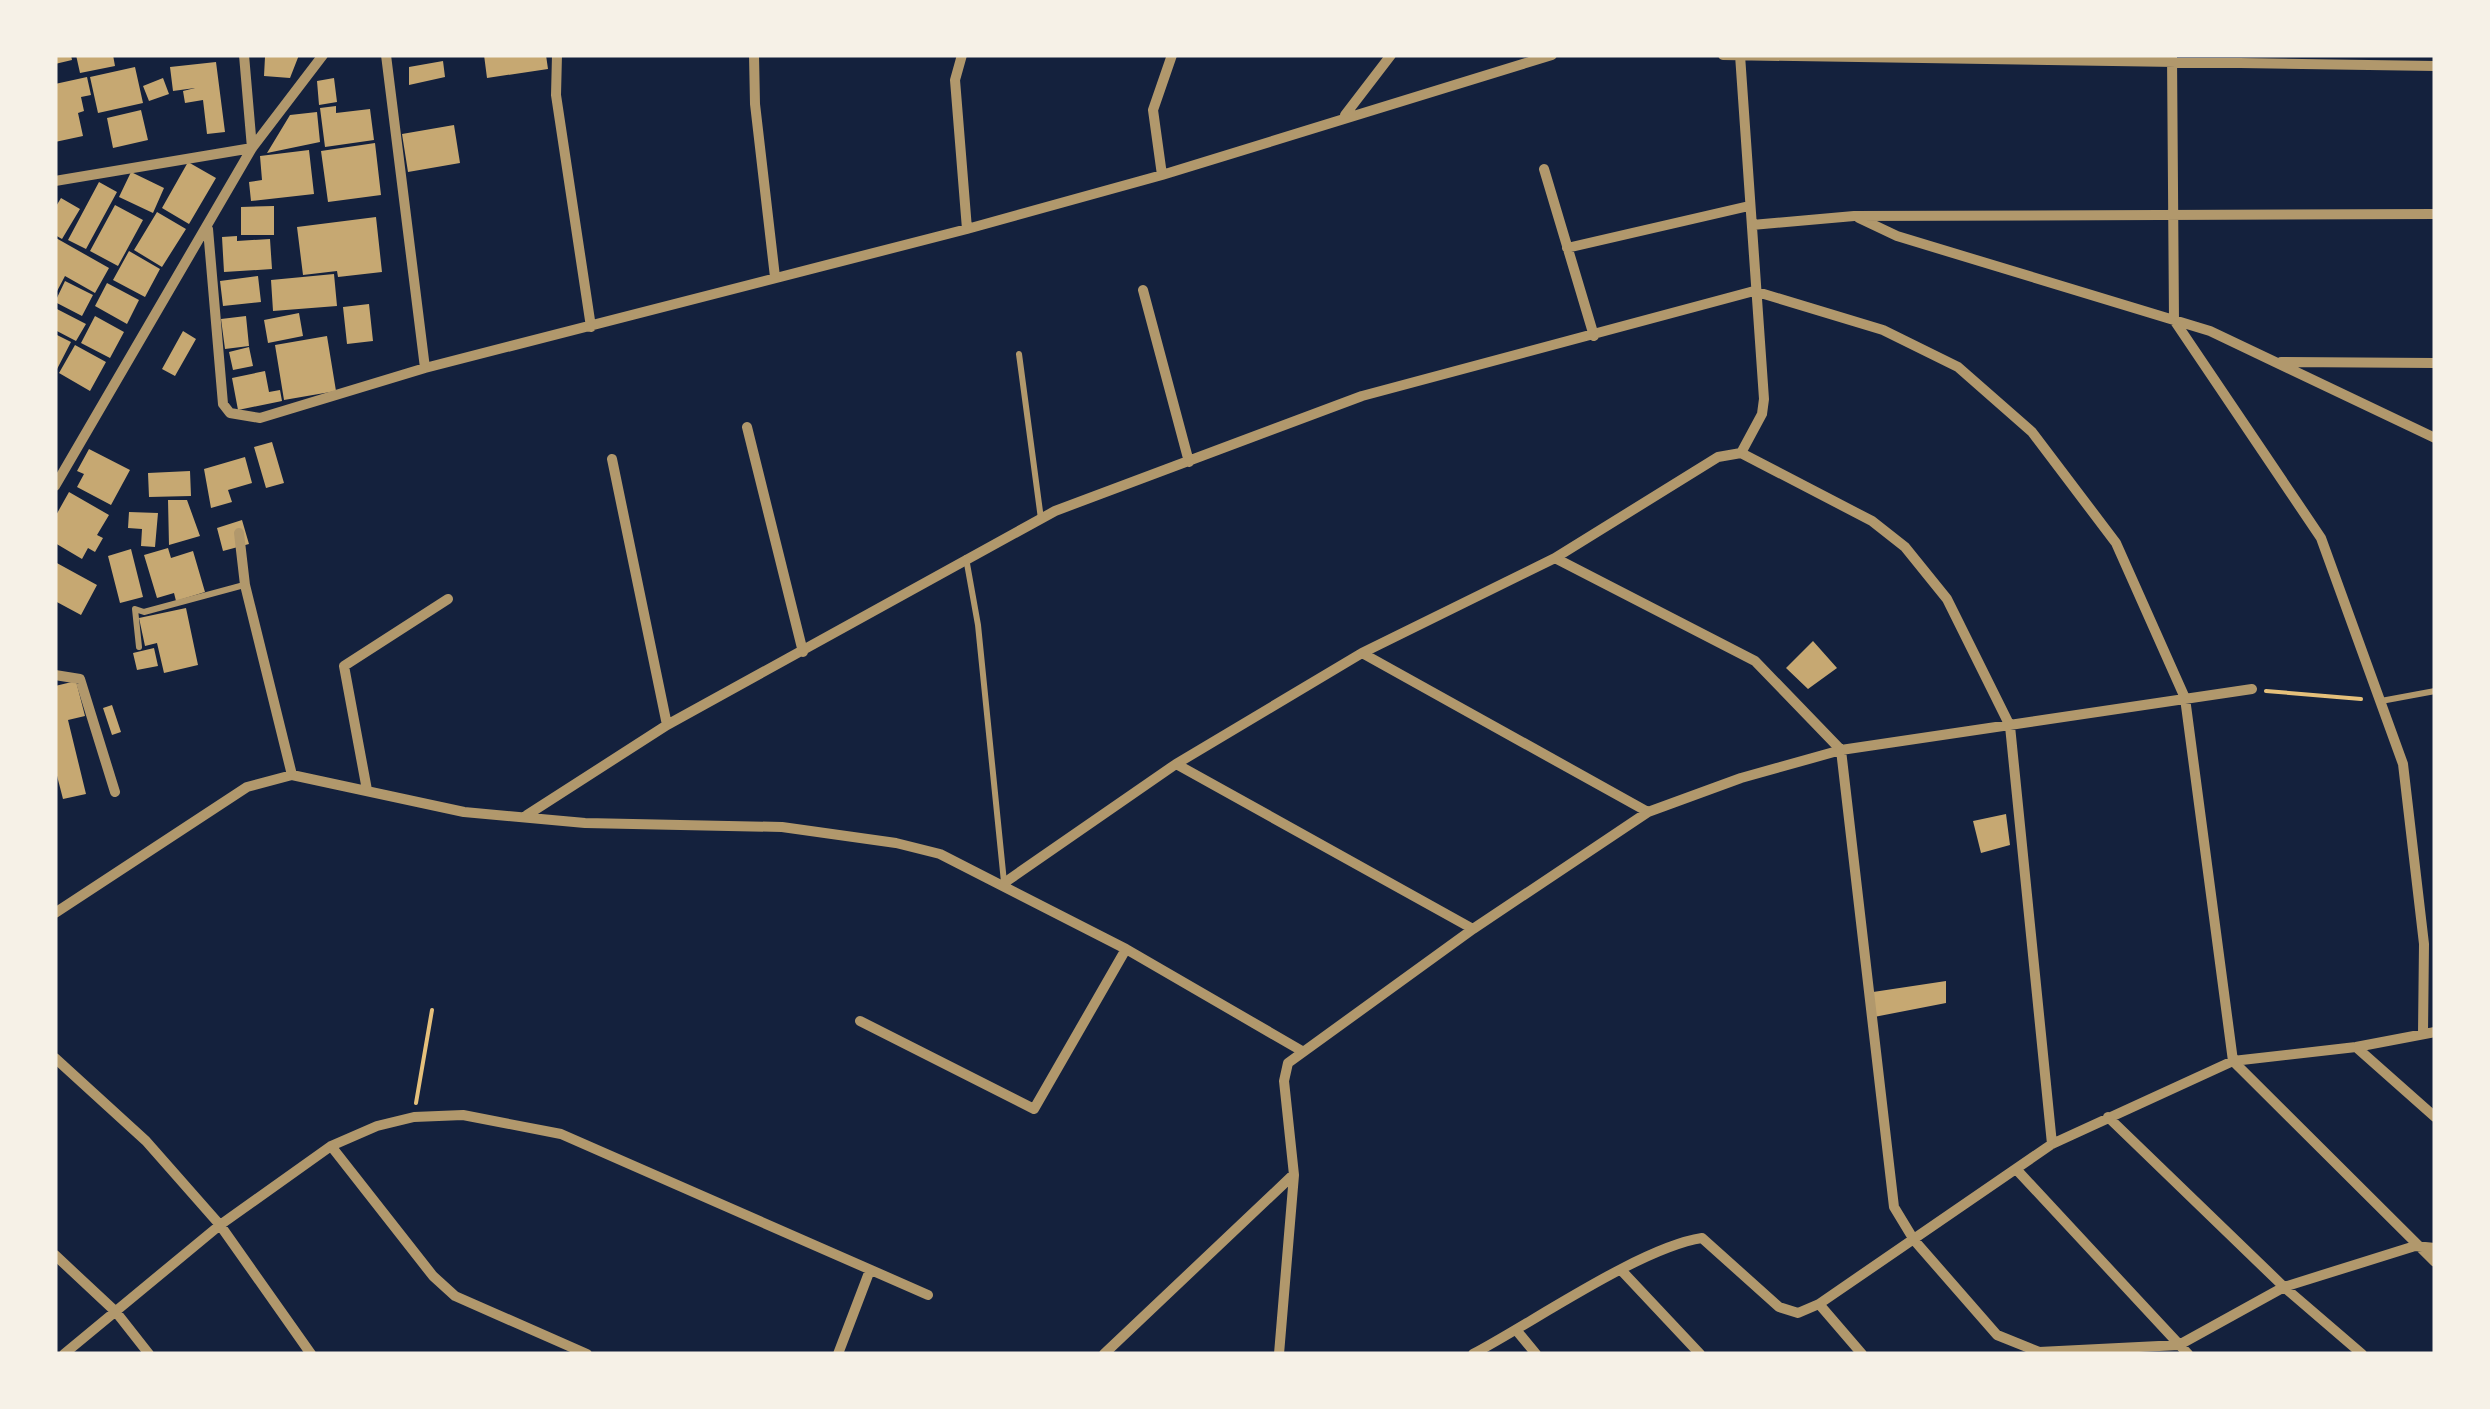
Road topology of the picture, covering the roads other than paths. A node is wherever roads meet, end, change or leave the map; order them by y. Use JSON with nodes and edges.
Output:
{"nodes":[{"id":1,"x":244,"y":55,"type":"edge"},
{"id":2,"x":323,"y":55,"type":"edge"},
{"id":3,"x":386,"y":55,"type":"edge"},
{"id":4,"x":558,"y":55,"type":"edge"},
{"id":5,"x":754,"y":55,"type":"edge"},
{"id":6,"x":962,"y":55,"type":"edge"},
{"id":7,"x":1172,"y":55,"type":"edge"},
{"id":8,"x":1391,"y":55,"type":"edge"},
{"id":9,"x":1552,"y":55,"type":"edge"},
{"id":10,"x":1723,"y":55,"type":"edge"},
{"id":11,"x":1740,"y":55,"type":"edge"},
{"id":12,"x":2172,"y":58,"type":"edge"},
{"id":13,"x":2435,"y":66,"type":"edge"},
{"id":14,"x":1344,"y":116,"type":"junction"},
{"id":15,"x":252,"y":148,"type":"junction"},
{"id":16,"x":1544,"y":169,"type":"dead end"},
{"id":17,"x":1162,"y":175,"type":"junction"},
{"id":18,"x":55,"y":181,"type":"edge"},
{"id":19,"x":1750,"y":206,"type":"junction"},
{"id":20,"x":2435,"y":214,"type":"edge"},
{"id":21,"x":1854,"y":216,"type":"junction"},
{"id":22,"x":2174,"y":216,"type":"junction"},
{"id":23,"x":1752,"y":225,"type":"junction"},
{"id":24,"x":208,"y":229,"type":"junction"},
{"id":25,"x":967,"y":229,"type":"junction"},
{"id":26,"x":1567,"y":248,"type":"junction"},
{"id":27,"x":776,"y":278,"type":"junction"},
{"id":28,"x":1144,"y":290,"type":"dead end"},
{"id":29,"x":1754,"y":291,"type":"junction"},
{"id":30,"x":2174,"y":320,"type":"junction"},
{"id":31,"x":590,"y":327,"type":"junction"},
{"id":32,"x":1594,"y":336,"type":"junction"},
{"id":33,"x":1019,"y":354,"type":"dead end"},
{"id":34,"x":2277,"y":362,"type":"junction"},
{"id":35,"x":2435,"y":364,"type":"edge"},
{"id":36,"x":425,"y":368,"type":"junction"},
{"id":37,"x":747,"y":427,"type":"dead end"},
{"id":38,"x":2435,"y":438,"type":"edge"},
{"id":39,"x":1742,"y":453,"type":"junction"},
{"id":40,"x":612,"y":460,"type":"dead end"},
{"id":41,"x":1189,"y":462,"type":"junction"},
{"id":42,"x":55,"y":486,"type":"edge"},
{"id":43,"x":1041,"y":519,"type":"junction"},
{"id":44,"x":239,"y":533,"type":"dead end"},
{"id":45,"x":966,"y":558,"type":"junction"},
{"id":46,"x":1555,"y":558,"type":"junction"},
{"id":47,"x":245,"y":585,"type":"junction"},
{"id":48,"x":448,"y":599,"type":"dead end"},
{"id":49,"x":139,"y":647,"type":"dead end"},
{"id":50,"x":803,"y":652,"type":"junction"},
{"id":51,"x":1362,"y":653,"type":"junction"},
{"id":52,"x":55,"y":675,"type":"edge"},
{"id":53,"x":2252,"y":689,"type":"road end"},
{"id":54,"x":2435,"y":691,"type":"edge"},
{"id":55,"x":2185,"y":698,"type":"junction"},
{"id":56,"x":2381,"y":701,"type":"junction"},
{"id":57,"x":667,"y":725,"type":"junction"},
{"id":58,"x":2010,"y":726,"type":"junction"},
{"id":59,"x":1841,"y":750,"type":"junction"},
{"id":60,"x":1176,"y":764,"type":"junction"},
{"id":61,"x":292,"y":775,"type":"junction"},
{"id":62,"x":367,"y":790,"type":"junction"},
{"id":63,"x":115,"y":792,"type":"dead end"},
{"id":64,"x":1648,"y":812,"type":"junction"},
{"id":65,"x":526,"y":815,"type":"junction"},
{"id":66,"x":1004,"y":883,"type":"junction"},
{"id":67,"x":55,"y":913,"type":"edge"},
{"id":68,"x":1473,"y":928,"type":"junction"},
{"id":69,"x":1126,"y":949,"type":"junction"},
{"id":70,"x":860,"y":1022,"type":"dead end"},
{"id":71,"x":2429,"y":1033,"type":"edge"},
{"id":72,"x":2356,"y":1047,"type":"junction"},
{"id":73,"x":1302,"y":1052,"type":"junction"},
{"id":74,"x":55,"y":1058,"type":"edge"},
{"id":75,"x":2234,"y":1061,"type":"junction"},
{"id":76,"x":2108,"y":1116,"type":"junction"},
{"id":77,"x":2435,"y":1117,"type":"edge"},
{"id":78,"x":2052,"y":1144,"type":"junction"},
{"id":79,"x":331,"y":1146,"type":"junction"},
{"id":80,"x":2016,"y":1169,"type":"junction"},
{"id":81,"x":1294,"y":1174,"type":"junction"},
{"id":82,"x":220,"y":1225,"type":"junction"},
{"id":83,"x":1914,"y":1240,"type":"junction"},
{"id":84,"x":2415,"y":1246,"type":"junction"},
{"id":85,"x":2435,"y":1248,"type":"edge"},
{"id":86,"x":55,"y":1255,"type":"edge"},
{"id":87,"x":2435,"y":1262,"type":"edge"},
{"id":88,"x":870,"y":1270,"type":"junction"},
{"id":89,"x":1622,"y":1271,"type":"junction"},
{"id":90,"x":2284,"y":1287,"type":"junction"},
{"id":91,"x":928,"y":1295,"type":"dead end"},
{"id":92,"x":1819,"y":1304,"type":"junction"},
{"id":93,"x":116,"y":1312,"type":"junction"},
{"id":94,"x":1517,"y":1331,"type":"junction"},
{"id":95,"x":2184,"y":1350,"type":"edge"},
{"id":96,"x":64,"y":1354,"type":"edge"},
{"id":97,"x":149,"y":1354,"type":"edge"},
{"id":98,"x":311,"y":1354,"type":"edge"},
{"id":99,"x":587,"y":1354,"type":"edge"},
{"id":100,"x":838,"y":1354,"type":"edge"},
{"id":101,"x":1104,"y":1354,"type":"edge"},
{"id":102,"x":1279,"y":1354,"type":"edge"},
{"id":103,"x":1473,"y":1354,"type":"edge"},
{"id":104,"x":1536,"y":1354,"type":"edge"},
{"id":105,"x":1700,"y":1354,"type":"edge"},
{"id":106,"x":1862,"y":1354,"type":"edge"},
{"id":107,"x":2362,"y":1354,"type":"edge"}],
"edges":[{"from":1,"to":15,"type":"street"},
{"from":2,"to":15,"type":"street"},
{"from":3,"to":36,"type":"street"},
{"from":4,"to":31,"type":"street"},
{"from":5,"to":27,"type":"street"},
{"from":6,"to":25,"type":"street"},
{"from":7,"to":17,"type":"street"},
{"from":8,"to":14,"type":"street"},
{"from":9,"to":14,"type":"street"},
{"from":10,"to":11,"type":"street"},
{"from":11,"to":12,"type":"street"},
{"from":11,"to":19,"type":"street"},
{"from":12,"to":13,"type":"street"},
{"from":12,"to":22,"type":"street"},
{"from":14,"to":17,"type":"street"},
{"from":15,"to":18,"type":"street"},
{"from":15,"to":24,"type":"street"},
{"from":16,"to":26,"type":"street"},
{"from":17,"to":25,"type":"street"},
{"from":19,"to":23,"type":"street"},
{"from":19,"to":26,"type":"street"},
{"from":20,"to":22,"type":"street"},
{"from":21,"to":22,"type":"street"},
{"from":21,"to":23,"type":"street"},
{"from":21,"to":30,"type":"street"},
{"from":22,"to":30,"type":"street"},
{"from":23,"to":29,"type":"street"},
{"from":24,"to":36,"type":"street"},
{"from":24,"to":42,"type":"street"},
{"from":25,"to":27,"type":"street"},
{"from":26,"to":32,"type":"street"},
{"from":27,"to":31,"type":"street"},
{"from":28,"to":41,"type":"street"},
{"from":29,"to":32,"type":"street"},
{"from":29,"to":39,"type":"street"},
{"from":29,"to":55,"type":"street"},
{"from":30,"to":34,"type":"street"},
{"from":30,"to":56,"type":"street"},
{"from":31,"to":36,"type":"street"},
{"from":32,"to":41,"type":"street"},
{"from":33,"to":43,"type":"lane"},
{"from":34,"to":35,"type":"street"},
{"from":34,"to":38,"type":"street"},
{"from":37,"to":50,"type":"street"},
{"from":39,"to":46,"type":"street"},
{"from":39,"to":58,"type":"street"},
{"from":40,"to":57,"type":"street"},
{"from":41,"to":43,"type":"street"},
{"from":43,"to":45,"type":"street"},
{"from":44,"to":47,"type":"street"},
{"from":45,"to":50,"type":"street"},
{"from":45,"to":66,"type":"lane"},
{"from":46,"to":51,"type":"street"},
{"from":46,"to":59,"type":"street"},
{"from":47,"to":49,"type":"lane"},
{"from":47,"to":61,"type":"street"},
{"from":48,"to":62,"type":"street"},
{"from":50,"to":57,"type":"street"},
{"from":51,"to":60,"type":"street"},
{"from":51,"to":64,"type":"street"},
{"from":52,"to":63,"type":"street"},
{"from":53,"to":55,"type":"street"},
{"from":54,"to":56,"type":"lane"},
{"from":55,"to":58,"type":"street"},
{"from":55,"to":75,"type":"street"},
{"from":56,"to":71,"type":"street"},
{"from":57,"to":65,"type":"street"},
{"from":58,"to":59,"type":"street"},
{"from":58,"to":78,"type":"street"},
{"from":59,"to":64,"type":"street"},
{"from":59,"to":83,"type":"street"},
{"from":60,"to":66,"type":"street"},
{"from":60,"to":68,"type":"street"},
{"from":61,"to":62,"type":"street"},
{"from":61,"to":67,"type":"street"},
{"from":62,"to":65,"type":"street"},
{"from":64,"to":68,"type":"street"},
{"from":65,"to":66,"type":"street"},
{"from":66,"to":69,"type":"street"},
{"from":68,"to":73,"type":"street"},
{"from":69,"to":70,"type":"street"},
{"from":69,"to":73,"type":"street"},
{"from":71,"to":72,"type":"street"},
{"from":72,"to":75,"type":"street"},
{"from":72,"to":77,"type":"street"},
{"from":73,"to":81,"type":"street"},
{"from":74,"to":82,"type":"street"},
{"from":75,"to":76,"type":"street"},
{"from":75,"to":84,"type":"street"},
{"from":76,"to":78,"type":"street"},
{"from":76,"to":90,"type":"street"},
{"from":78,"to":80,"type":"street"},
{"from":79,"to":82,"type":"street"},
{"from":79,"to":88,"type":"street"},
{"from":79,"to":99,"type":"street"},
{"from":80,"to":83,"type":"street"},
{"from":80,"to":95,"type":"street"},
{"from":81,"to":101,"type":"street"},
{"from":81,"to":102,"type":"street"},
{"from":82,"to":93,"type":"street"},
{"from":82,"to":98,"type":"street"},
{"from":83,"to":92,"type":"street"},
{"from":83,"to":95,"type":"street"},
{"from":84,"to":85,"type":"street"},
{"from":84,"to":87,"type":"street"},
{"from":84,"to":90,"type":"street"},
{"from":86,"to":93,"type":"street"},
{"from":88,"to":91,"type":"street"},
{"from":88,"to":100,"type":"street"},
{"from":89,"to":92,"type":"street"},
{"from":89,"to":94,"type":"street"},
{"from":89,"to":105,"type":"street"},
{"from":90,"to":95,"type":"street"},
{"from":90,"to":107,"type":"street"},
{"from":92,"to":106,"type":"street"},
{"from":93,"to":96,"type":"street"},
{"from":93,"to":97,"type":"street"},
{"from":94,"to":103,"type":"street"},
{"from":94,"to":104,"type":"street"}]}
